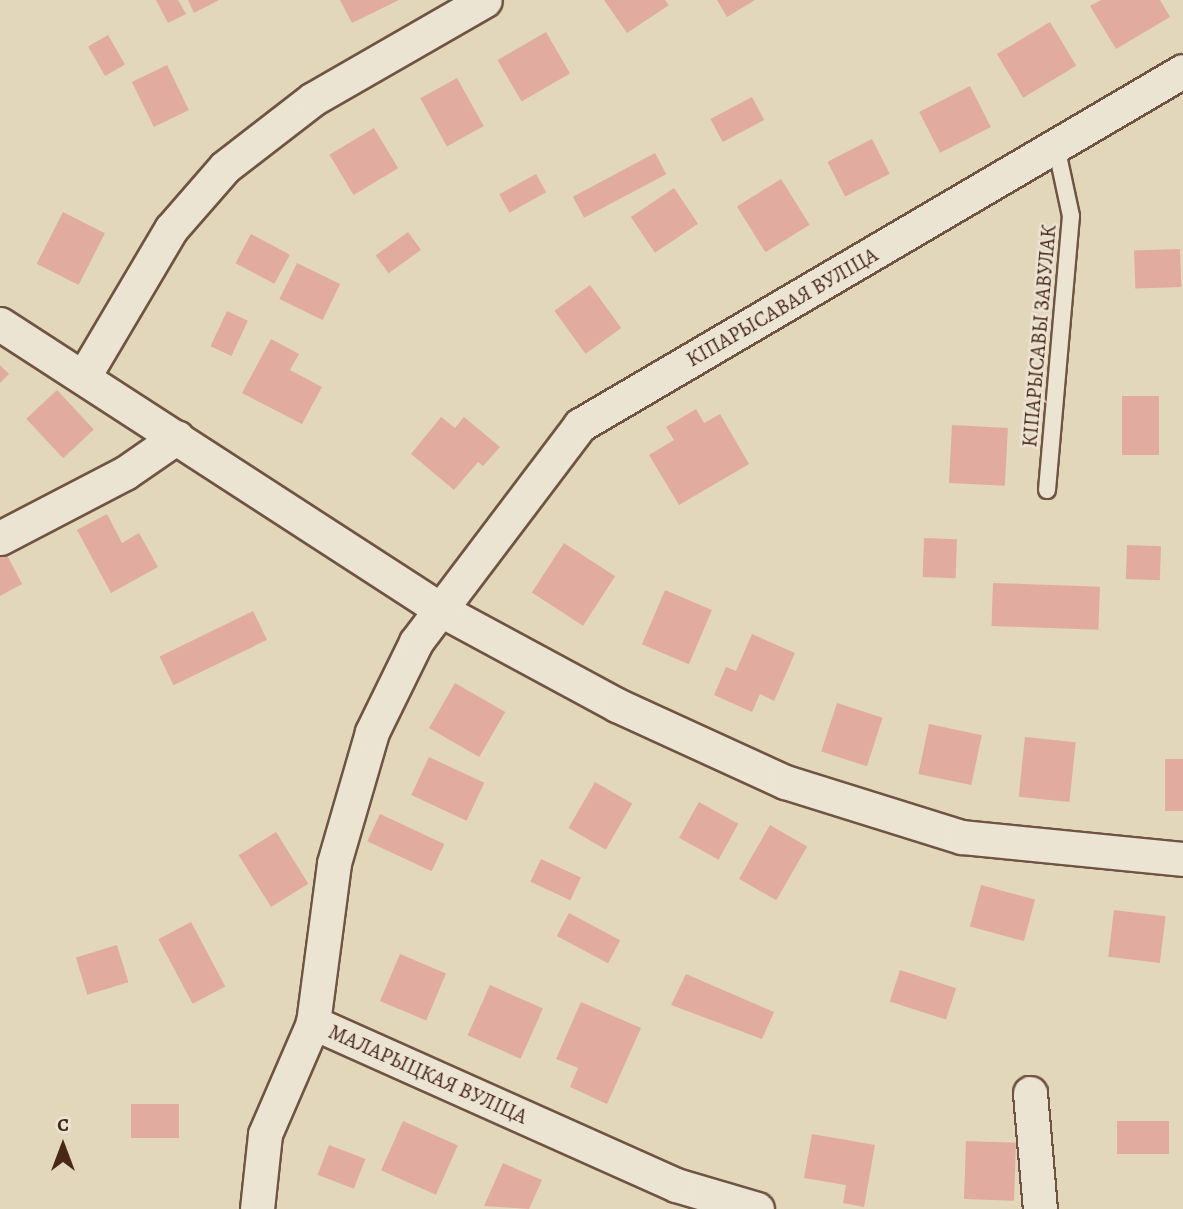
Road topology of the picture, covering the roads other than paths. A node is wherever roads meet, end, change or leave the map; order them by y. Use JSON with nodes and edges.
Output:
{"nodes":[{"id":1,"x":485,"y":0,"type":"edge"},
{"id":2,"x":1183,"y":71,"type":"edge"},
{"id":3,"x":1056,"y":146,"type":"junction"},
{"id":4,"x":0,"y":324,"type":"edge"},
{"id":5,"x":84,"y":376,"type":"junction"},
{"id":6,"x":177,"y":437,"type":"junction"},
{"id":7,"x":1047,"y":489,"type":"dead end"},
{"id":8,"x":0,"y":538,"type":"edge"},
{"id":9,"x":443,"y":611,"type":"junction"},
{"id":10,"x":1183,"y":859,"type":"edge"},
{"id":11,"x":313,"y":1023,"type":"junction"},
{"id":12,"x":1030,"y":1093,"type":"dead end"},
{"id":13,"x":257,"y":1209,"type":"edge"},
{"id":14,"x":757,"y":1209,"type":"edge"},
{"id":15,"x":1040,"y":1209,"type":"edge"}],
"edges":[{"from":1,"to":5,"type":"street"},
{"from":2,"to":3,"type":"street","name":"КІПАРЫСАВАЯ ВУЛІЦА"},
{"from":3,"to":7,"type":"lane","name":"КІПАРЫСАВЫ ЗАВУЛАК"},
{"from":3,"to":9,"type":"street","name":"КІПАРЫСАВАЯ ВУЛІЦА"},
{"from":4,"to":5,"type":"street"},
{"from":5,"to":6,"type":"street"},
{"from":6,"to":8,"type":"street"},
{"from":6,"to":9,"type":"street"},
{"from":9,"to":10,"type":"street"},
{"from":9,"to":11,"type":"street","name":"МАЛАРЫЦКАЯ ВУЛІЦА"},
{"from":11,"to":13,"type":"street"},
{"from":11,"to":14,"type":"street","name":"МАЛАРЫЦКАЯ ВУЛІЦА"},
{"from":12,"to":15,"type":"street"}]}
